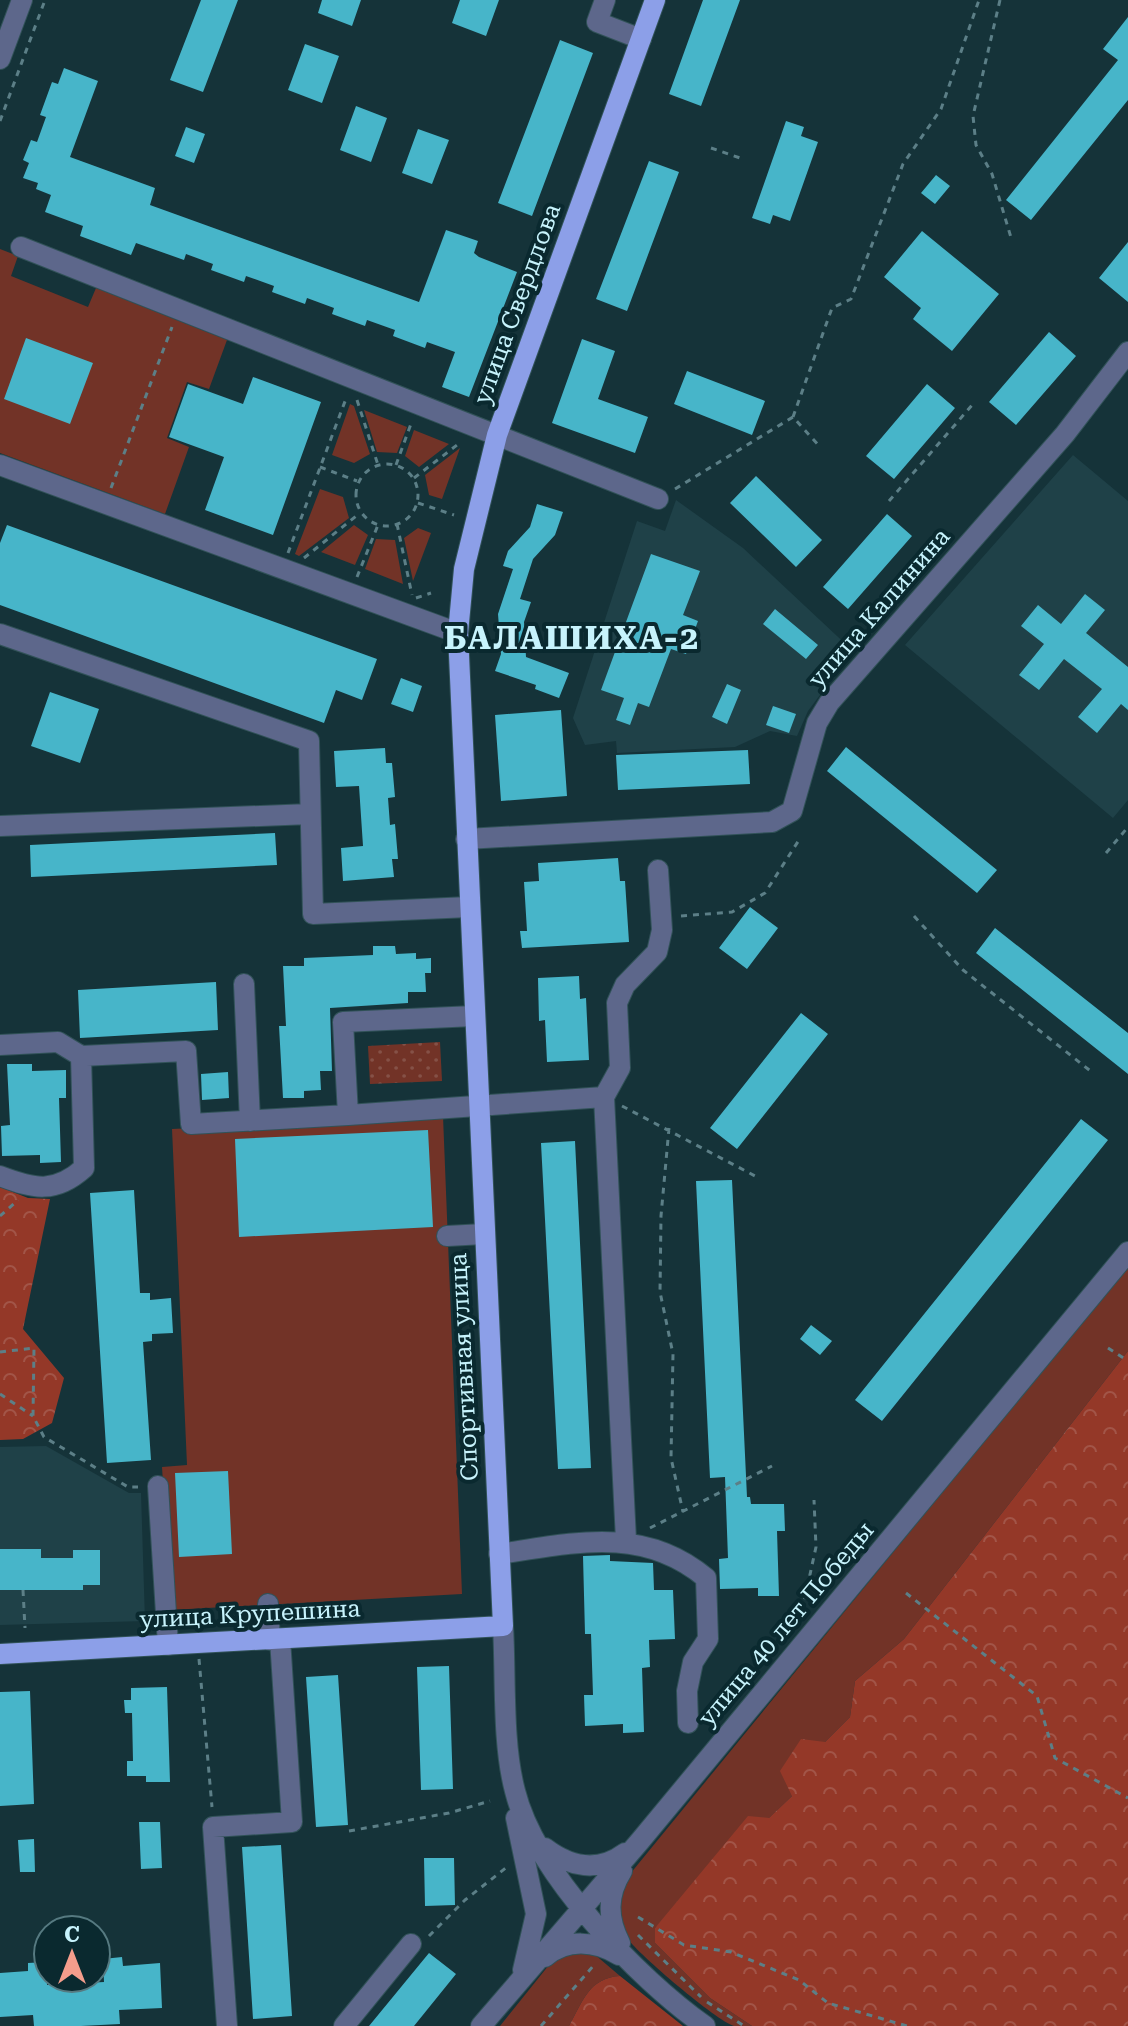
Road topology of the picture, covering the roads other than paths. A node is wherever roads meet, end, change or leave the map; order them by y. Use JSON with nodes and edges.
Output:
{"nodes":[{"id":1,"x":22,"y":0,"type":"edge"},
{"id":2,"x":605,"y":0,"type":"edge"},
{"id":3,"x":655,"y":0,"type":"edge"},
{"id":4,"x":641,"y":39,"type":"junction"},
{"id":5,"x":0,"y":59,"type":"edge"},
{"id":6,"x":21,"y":247,"type":"dead end"},
{"id":7,"x":1128,"y":352,"type":"edge"},
{"id":8,"x":497,"y":435,"type":"junction"},
{"id":9,"x":0,"y":465,"type":"edge"},
{"id":10,"x":658,"y":499,"type":"road end"},
{"id":11,"x":458,"y":633,"type":"junction"},
{"id":12,"x":0,"y":634,"type":"edge"},
{"id":13,"x":310,"y":814,"type":"junction"},
{"id":14,"x":0,"y":826,"type":"edge"},
{"id":15,"x":466,"y":839,"type":"junction"},
{"id":16,"x":658,"y":870,"type":"dead end"},
{"id":17,"x":469,"y":907,"type":"junction"},
{"id":18,"x":244,"y":984,"type":"dead end"},
{"id":19,"x":474,"y":1016,"type":"junction"},
{"id":20,"x":0,"y":1045,"type":"edge"},
{"id":21,"x":81,"y":1056,"type":"junction"},
{"id":22,"x":604,"y":1097,"type":"junction"},
{"id":23,"x":478,"y":1106,"type":"junction"},
{"id":24,"x":348,"y":1115,"type":"junction"},
{"id":25,"x":250,"y":1121,"type":"junction"},
{"id":26,"x":0,"y":1176,"type":"edge"},
{"id":27,"x":484,"y":1234,"type":"junction"},
{"id":28,"x":447,"y":1236,"type":"dead end"},
{"id":29,"x":1128,"y":1252,"type":"edge"},
{"id":30,"x":158,"y":1486,"type":"road end"},
{"id":31,"x":626,"y":1540,"type":"junction"},
{"id":32,"x":499,"y":1554,"type":"junction"},
{"id":33,"x":268,"y":1604,"type":"dead end"},
{"id":34,"x":503,"y":1626,"type":"junction"},
{"id":35,"x":275,"y":1639,"type":"junction"},
{"id":36,"x":168,"y":1645,"type":"junction"},
{"id":37,"x":0,"y":1654,"type":"edge"},
{"id":38,"x":688,"y":1723,"type":"dead end"},
{"id":39,"x":514,"y":1788,"type":"junction"},
{"id":40,"x":529,"y":1830,"type":"junction"},
{"id":41,"x":640,"y":1841,"type":"junction"},
{"id":42,"x":582,"y":1908,"type":"junction"},
{"id":43,"x":411,"y":1944,"type":"road end"},
{"id":44,"x":629,"y":1961,"type":"junction"},
{"id":45,"x":513,"y":1987,"type":"junction"},
{"id":46,"x":227,"y":2026,"type":"edge"},
{"id":47,"x":344,"y":2026,"type":"edge"},
{"id":48,"x":481,"y":2026,"type":"edge"},
{"id":49,"x":705,"y":2026,"type":"edge"}],
"edges":[{"from":1,"to":5,"type":"street"},
{"from":2,"to":4,"type":"street"},
{"from":3,"to":4,"type":"main road","name":"улица Свердлова"},
{"from":4,"to":8,"type":"main road","name":"улица Свердлова"},
{"from":6,"to":8,"type":"street"},
{"from":7,"to":15,"type":"street","name":"улица Калинина"},
{"from":8,"to":10,"type":"street"},
{"from":8,"to":11,"type":"main road","name":"улица Свердлова"},
{"from":9,"to":11,"type":"street"},
{"from":11,"to":15,"type":"main road","name":"Спортивная улица"},
{"from":12,"to":13,"type":"street"},
{"from":13,"to":14,"type":"street"},
{"from":13,"to":17,"type":"street"},
{"from":15,"to":17,"type":"main road","name":"Спортивная улица"},
{"from":16,"to":22,"type":"street"},
{"from":17,"to":19,"type":"main road","name":"Спортивная улица"},
{"from":18,"to":25,"type":"street"},
{"from":19,"to":23,"type":"main road","name":"Спортивная улица"},
{"from":19,"to":24,"type":"street"},
{"from":20,"to":21,"type":"street"},
{"from":21,"to":25,"type":"street"},
{"from":21,"to":26,"type":"street"},
{"from":22,"to":23,"type":"street"},
{"from":22,"to":31,"type":"street"},
{"from":23,"to":24,"type":"street"},
{"from":23,"to":27,"type":"main road","name":"Спортивная улица"},
{"from":24,"to":25,"type":"street"},
{"from":27,"to":28,"type":"street"},
{"from":27,"to":32,"type":"main road","name":"Спортивная улица"},
{"from":29,"to":41,"type":"street","name":"улица 40 лет Победы"},
{"from":30,"to":36,"type":"street"},
{"from":31,"to":32,"type":"street"},
{"from":31,"to":38,"type":"street"},
{"from":32,"to":34,"type":"main road","name":"Спортивная улица"},
{"from":33,"to":35,"type":"street"},
{"from":34,"to":35,"type":"main road","name":"улица Крупешина"},
{"from":34,"to":39,"type":"street","name":"Спортивная улица"},
{"from":35,"to":36,"type":"main road","name":"улица Крупешина"},
{"from":35,"to":46,"type":"street"},
{"from":36,"to":37,"type":"main road","name":"улица Крупешина"},
{"from":39,"to":40,"type":"street","name":"Спортивная улица"},
{"from":39,"to":45,"type":"street"},
{"from":40,"to":41,"type":"street"},
{"from":40,"to":42,"type":"street","name":"Спортивная улица"},
{"from":41,"to":42,"type":"street","name":"улица 40 лет Победы"},
{"from":41,"to":44,"type":"street"},
{"from":42,"to":44,"type":"street","name":"Спортивная улица"},
{"from":42,"to":45,"type":"street","name":"улица 40 лет Победы"},
{"from":43,"to":47,"type":"street"},
{"from":44,"to":45,"type":"street"},
{"from":44,"to":49,"type":"street","name":"Спортивная улица"},
{"from":45,"to":48,"type":"street","name":"улица 40 лет Победы"}]}
